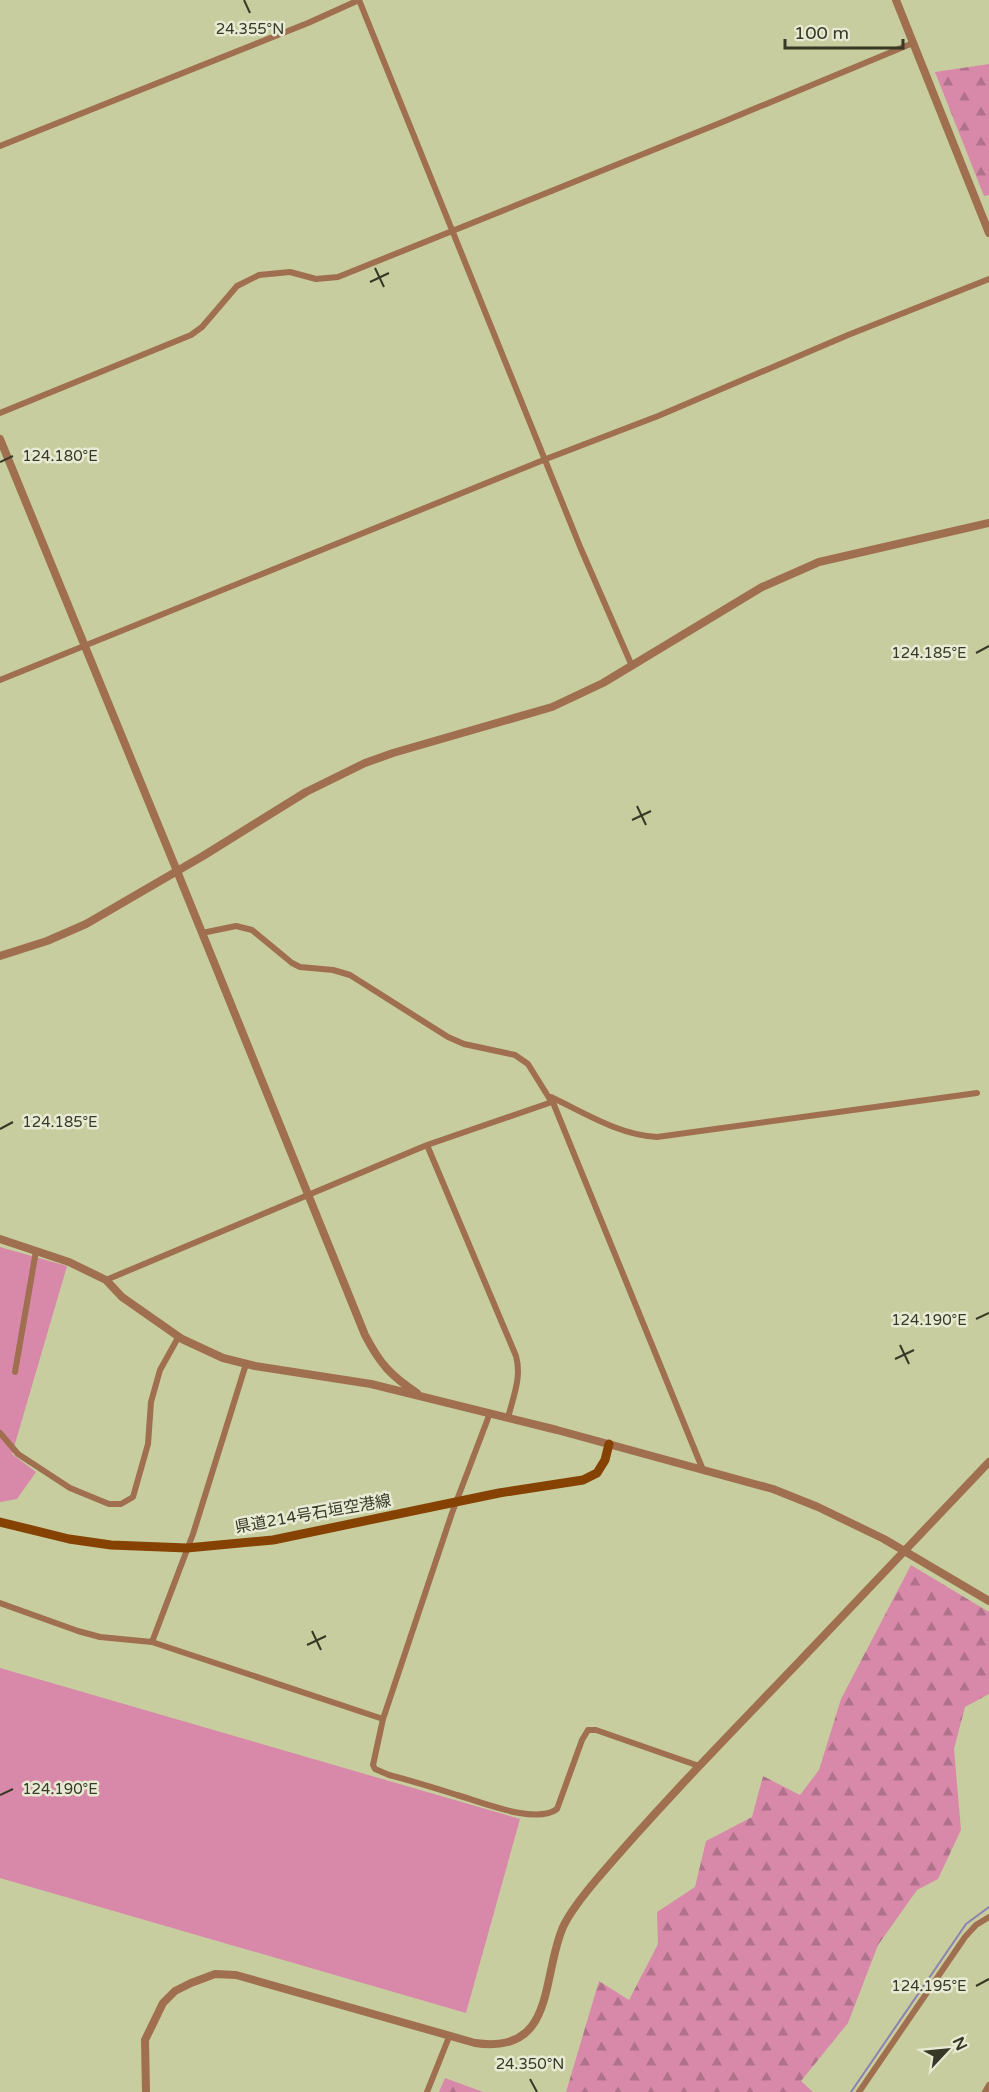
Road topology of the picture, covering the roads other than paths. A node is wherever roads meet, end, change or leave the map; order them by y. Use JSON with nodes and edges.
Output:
{"nodes":[{"id":1,"x":359,"y":0,"type":"edge"},
{"id":2,"x":896,"y":0,"type":"edge"},
{"id":3,"x":913,"y":43,"type":"junction"},
{"id":4,"x":0,"y":146,"type":"edge"},
{"id":5,"x":453,"y":231,"type":"junction"},
{"id":6,"x":989,"y":233,"type":"edge"},
{"id":7,"x":989,"y":279,"type":"edge"},
{"id":8,"x":0,"y":413,"type":"edge"},
{"id":9,"x":0,"y":439,"type":"edge"},
{"id":10,"x":546,"y":459,"type":"junction"},
{"id":11,"x":989,"y":523,"type":"edge"},
{"id":12,"x":85,"y":647,"type":"junction"},
{"id":13,"x":632,"y":666,"type":"junction"},
{"id":14,"x":0,"y":680,"type":"edge"},
{"id":15,"x":177,"y":871,"type":"junction"},
{"id":16,"x":202,"y":933,"type":"junction"},
{"id":17,"x":0,"y":956,"type":"edge"},
{"id":18,"x":977,"y":1093,"type":"dead end"},
{"id":19,"x":551,"y":1099,"type":"junction"},
{"id":20,"x":427,"y":1145,"type":"junction"},
{"id":21,"x":308,"y":1195,"type":"junction"},
{"id":22,"x":0,"y":1239,"type":"edge"},
{"id":23,"x":36,"y":1251,"type":"junction"},
{"id":24,"x":106,"y":1280,"type":"junction"},
{"id":25,"x":179,"y":1336,"type":"junction"},
{"id":26,"x":246,"y":1364,"type":"junction"},
{"id":27,"x":15,"y":1372,"type":"dead end"},
{"id":28,"x":424,"y":1397,"type":"junction"},
{"id":29,"x":490,"y":1413,"type":"junction"},
{"id":30,"x":508,"y":1418,"type":"junction"},
{"id":31,"x":0,"y":1433,"type":"edge"},
{"id":32,"x":609,"y":1444,"type":"junction"},
{"id":33,"x":989,"y":1462,"type":"edge"},
{"id":34,"x":703,"y":1470,"type":"junction"},
{"id":35,"x":457,"y":1502,"type":"junction"},
{"id":36,"x":0,"y":1522,"type":"edge"},
{"id":37,"x":187,"y":1548,"type":"junction"},
{"id":38,"x":903,"y":1551,"type":"junction"},
{"id":39,"x":989,"y":1601,"type":"edge"},
{"id":40,"x":0,"y":1603,"type":"edge"},
{"id":41,"x":152,"y":1642,"type":"junction"},
{"id":42,"x":383,"y":1719,"type":"junction"},
{"id":43,"x":699,"y":1766,"type":"junction"},
{"id":44,"x":989,"y":1917,"type":"edge"},
{"id":45,"x":448,"y":2037,"type":"junction"},
{"id":46,"x":989,"y":2085,"type":"edge"},
{"id":47,"x":146,"y":2092,"type":"edge"},
{"id":48,"x":427,"y":2092,"type":"edge"},
{"id":49,"x":859,"y":2092,"type":"edge"},
{"id":50,"x":985,"y":2092,"type":"edge"}],
"edges":[{"from":1,"to":4,"type":"street"},
{"from":1,"to":5,"type":"street"},
{"from":2,"to":3,"type":"street"},
{"from":3,"to":5,"type":"street"},
{"from":3,"to":6,"type":"street"},
{"from":5,"to":8,"type":"street"},
{"from":5,"to":10,"type":"street"},
{"from":7,"to":10,"type":"street"},
{"from":9,"to":12,"type":"street"},
{"from":10,"to":12,"type":"street"},
{"from":10,"to":13,"type":"street"},
{"from":11,"to":13,"type":"street"},
{"from":12,"to":14,"type":"street"},
{"from":12,"to":15,"type":"street"},
{"from":13,"to":15,"type":"street"},
{"from":15,"to":16,"type":"street"},
{"from":15,"to":17,"type":"street"},
{"from":16,"to":19,"type":"street"},
{"from":16,"to":21,"type":"street"},
{"from":18,"to":19,"type":"street"},
{"from":19,"to":20,"type":"street"},
{"from":19,"to":34,"type":"street"},
{"from":20,"to":21,"type":"street"},
{"from":20,"to":30,"type":"street"},
{"from":21,"to":24,"type":"street"},
{"from":21,"to":28,"type":"street"},
{"from":22,"to":23,"type":"street"},
{"from":23,"to":24,"type":"street"},
{"from":23,"to":27,"type":"street"},
{"from":24,"to":25,"type":"street"},
{"from":25,"to":26,"type":"street"},
{"from":25,"to":31,"type":"street"},
{"from":26,"to":28,"type":"street"},
{"from":26,"to":37,"type":"street"},
{"from":28,"to":29,"type":"street"},
{"from":29,"to":30,"type":"street"},
{"from":29,"to":35,"type":"street"},
{"from":30,"to":32,"type":"street"},
{"from":32,"to":34,"type":"street"},
{"from":32,"to":35,"type":"main road","name":"県道214号石垣空港線"},
{"from":33,"to":38,"type":"street"},
{"from":34,"to":38,"type":"street"},
{"from":35,"to":37,"type":"main road","name":"県道214号石垣空港線"},
{"from":35,"to":42,"type":"street"},
{"from":36,"to":37,"type":"main road","name":"県道214号石垣空港線"},
{"from":37,"to":41,"type":"street"},
{"from":38,"to":39,"type":"street"},
{"from":38,"to":43,"type":"street"},
{"from":40,"to":41,"type":"street"},
{"from":41,"to":42,"type":"street"},
{"from":42,"to":43,"type":"street"},
{"from":43,"to":45,"type":"street"},
{"from":44,"to":49,"type":"street"},
{"from":45,"to":47,"type":"street"},
{"from":45,"to":48,"type":"street"},
{"from":46,"to":50,"type":"street"}]}
